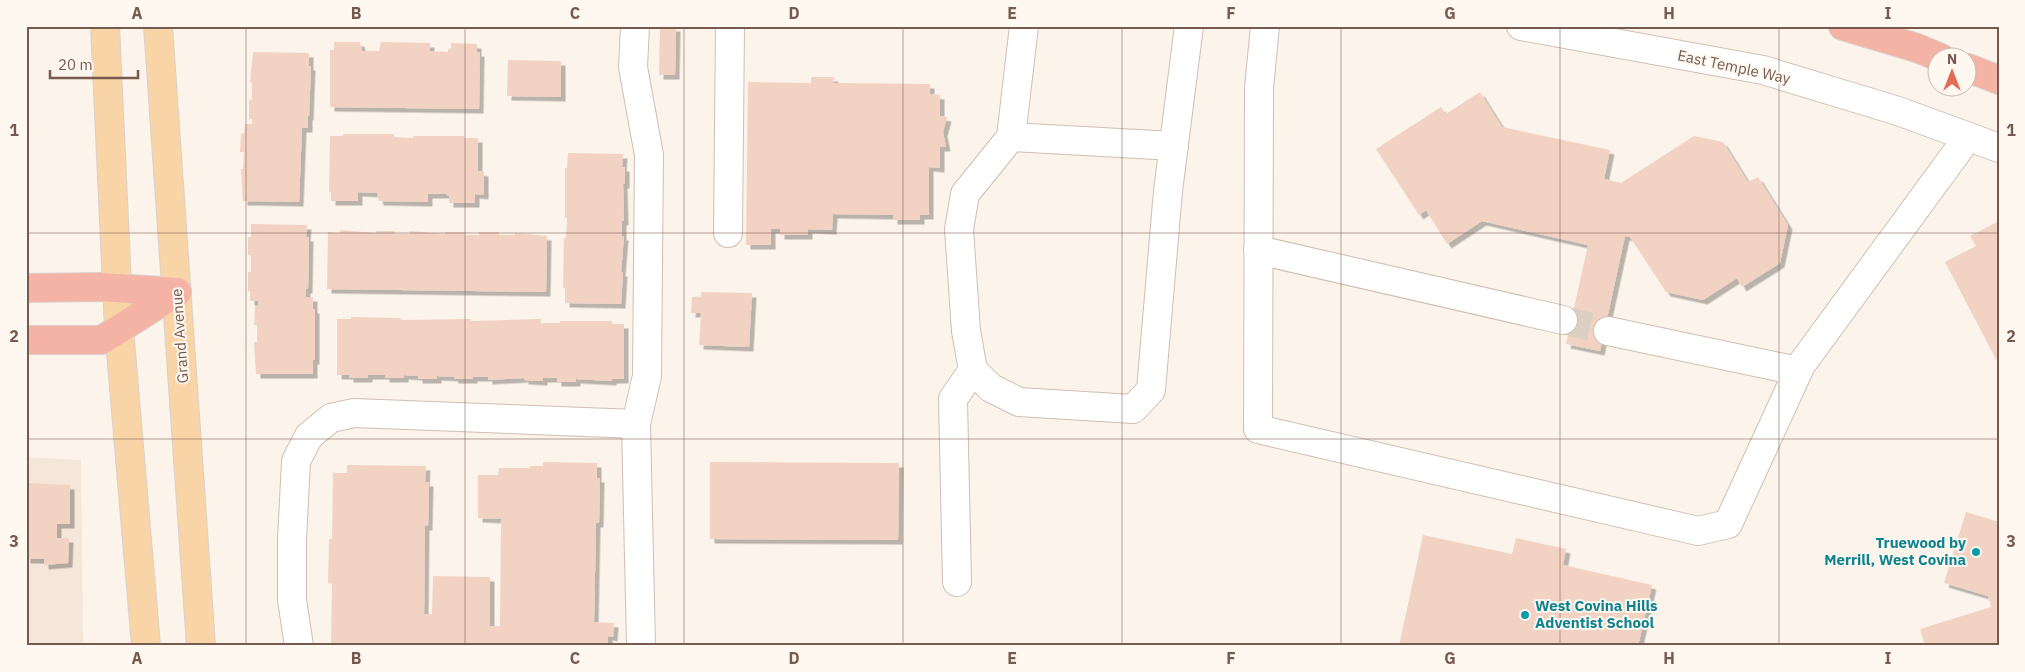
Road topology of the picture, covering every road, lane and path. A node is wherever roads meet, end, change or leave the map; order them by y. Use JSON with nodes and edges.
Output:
{"nodes":[{"id":1,"x":105,"y":26,"type":"edge"},
{"id":2,"x":158,"y":26,"type":"edge"},
{"id":3,"x":635,"y":26,"type":"edge"},
{"id":4,"x":730,"y":26,"type":"edge"},
{"id":5,"x":1024,"y":26,"type":"edge"},
{"id":6,"x":1189,"y":26,"type":"edge"},
{"id":7,"x":1265,"y":26,"type":"edge"},
{"id":8,"x":1520,"y":26,"type":"edge"},
{"id":9,"x":1844,"y":26,"type":"edge"},
{"id":10,"x":1928,"y":53,"type":"edge"},
{"id":11,"x":1978,"y":72,"type":"edge"},
{"id":12,"x":1999,"y":80,"type":"edge"},
{"id":13,"x":1011,"y":137,"type":"junction"},
{"id":14,"x":1968,"y":137,"type":"junction"},
{"id":15,"x":1174,"y":146,"type":"junction"},
{"id":16,"x":1999,"y":148,"type":"edge"},
{"id":17,"x":728,"y":233,"type":"dead end"},
{"id":18,"x":1258,"y":241,"type":"junction"},
{"id":19,"x":26,"y":288,"type":"edge"},
{"id":20,"x":118,"y":288,"type":"junction"},
{"id":21,"x":177,"y":292,"type":"junction"},
{"id":22,"x":1563,"y":320,"type":"tunnel mouth"},
{"id":23,"x":119,"y":328,"type":"junction"},
{"id":24,"x":1608,"y":331,"type":"tunnel mouth"},
{"id":25,"x":26,"y":340,"type":"edge"},
{"id":26,"x":1800,"y":368,"type":"junction"},
{"id":27,"x":973,"y":370,"type":"junction"},
{"id":28,"x":636,"y":424,"type":"junction"},
{"id":29,"x":957,"y":582,"type":"dead end"},
{"id":30,"x":146,"y":646,"type":"edge"},
{"id":31,"x":201,"y":646,"type":"edge"},
{"id":32,"x":300,"y":646,"type":"edge"},
{"id":33,"x":641,"y":646,"type":"edge"}],
"edges":[{"from":1,"to":20,"type":"main road"},
{"from":2,"to":21,"type":"main road","name":"Grand Avenue"},
{"from":3,"to":28,"type":"street"},
{"from":4,"to":17,"type":"street"},
{"from":5,"to":13,"type":"street"},
{"from":6,"to":15,"type":"street"},
{"from":7,"to":18,"type":"street"},
{"from":8,"to":14,"type":"street","name":"East Temple Way"},
{"from":9,"to":10,"type":"highway"},
{"from":11,"to":12,"type":"highway"},
{"from":13,"to":15,"type":"street"},
{"from":13,"to":27,"type":"street"},
{"from":14,"to":16,"type":"street","name":"East Temple Way"},
{"from":14,"to":26,"type":"street"},
{"from":15,"to":27,"type":"street"},
{"from":18,"to":22,"type":"street"},
{"from":18,"to":26,"type":"street"},
{"from":19,"to":20,"type":"highway"},
{"from":20,"to":21,"type":"highway"},
{"from":20,"to":23,"type":"main road"},
{"from":21,"to":23,"type":"highway"},
{"from":21,"to":31,"type":"main road","name":"Grand Avenue"},
{"from":23,"to":25,"type":"highway"},
{"from":23,"to":30,"type":"main road"},
{"from":24,"to":26,"type":"street"},
{"from":27,"to":29,"type":"street"},
{"from":28,"to":32,"type":"street"},
{"from":28,"to":33,"type":"street"}]}
